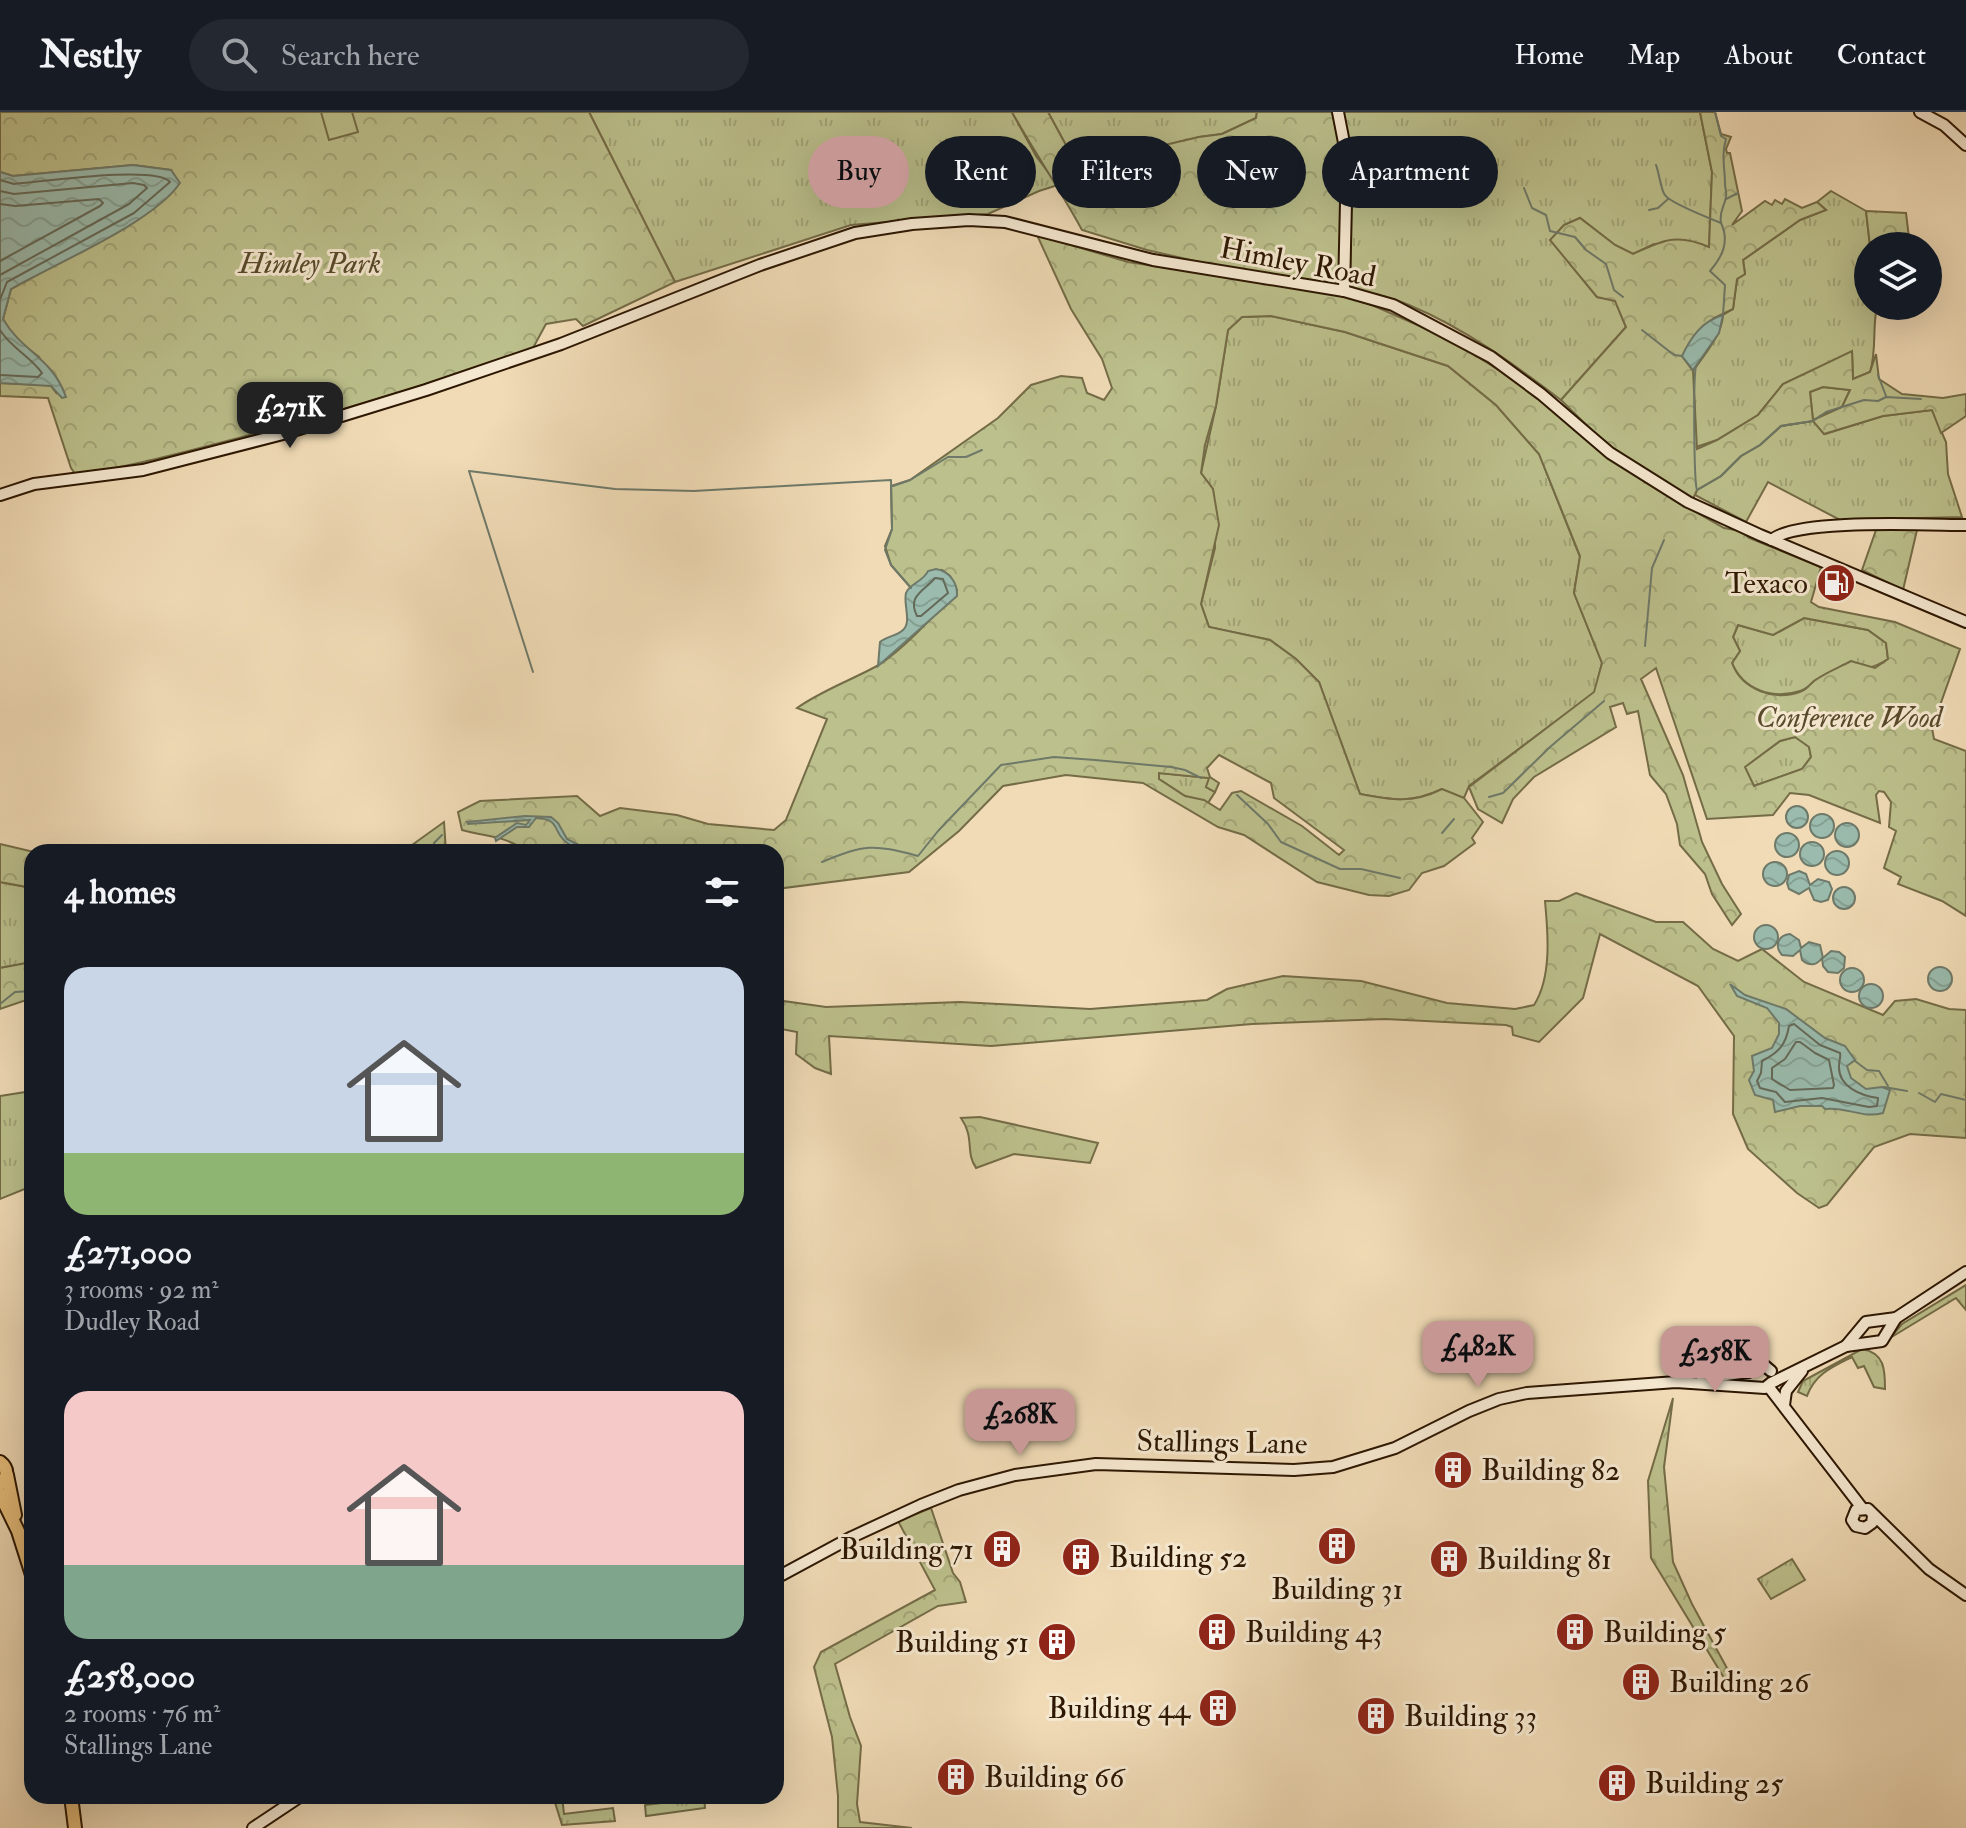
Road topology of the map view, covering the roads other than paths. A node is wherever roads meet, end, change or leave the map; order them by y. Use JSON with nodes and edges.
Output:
{"nodes":[{"id":1,"x":1338,"y":112,"type":"edge"},
{"id":2,"x":1920,"y":112,"type":"edge"},
{"id":3,"x":1966,"y":145,"type":"edge"},
{"id":4,"x":1344,"y":291,"type":"junction"},
{"id":5,"x":0,"y":495,"type":"edge"},
{"id":6,"x":1966,"y":525,"type":"edge"},
{"id":7,"x":1772,"y":540,"type":"junction"},
{"id":8,"x":1966,"y":622,"type":"edge"},
{"id":9,"x":1966,"y":1272,"type":"edge"},
{"id":10,"x":1896,"y":1318,"type":"junction"},
{"id":11,"x":1877,"y":1320,"type":"junction"},
{"id":12,"x":1861,"y":1329,"type":"junction"},
{"id":13,"x":1886,"y":1334,"type":"junction"},
{"id":14,"x":1868,"y":1343,"type":"junction"},
{"id":15,"x":1846,"y":1346,"type":"junction"},
{"id":16,"x":1744,"y":1351,"type":"dead end"},
{"id":17,"x":1806,"y":1367,"type":"junction"},
{"id":18,"x":1749,"y":1372,"type":"junction"},
{"id":19,"x":1719,"y":1376,"type":"junction"},
{"id":20,"x":1770,"y":1380,"type":"junction"},
{"id":21,"x":1676,"y":1382,"type":"junction"},
{"id":22,"x":1754,"y":1388,"type":"junction"},
{"id":23,"x":1785,"y":1406,"type":"junction"},
{"id":24,"x":0,"y":1462,"type":"edge"},
{"id":25,"x":3,"y":1480,"type":"edge"},
{"id":26,"x":0,"y":1494,"type":"edge"},
{"id":27,"x":1858,"y":1510,"type":"junction"},
{"id":28,"x":1873,"y":1516,"type":"junction"},
{"id":29,"x":1868,"y":1527,"type":"junction"},
{"id":30,"x":18,"y":1531,"type":"junction"},
{"id":31,"x":1894,"y":1537,"type":"junction"},
{"id":32,"x":24,"y":1550,"type":"edge"},
{"id":33,"x":784,"y":1574,"type":"edge"},
{"id":34,"x":1966,"y":1595,"type":"edge"},
{"id":35,"x":72,"y":1804,"type":"edge"},
{"id":36,"x":289,"y":1804,"type":"edge"},
{"id":37,"x":75,"y":1828,"type":"edge"},
{"id":38,"x":253,"y":1828,"type":"edge"}],
"edges":[{"from":1,"to":4,"type":"main road"},
{"from":2,"to":3,"type":"main road"},
{"from":4,"to":5,"type":"main road","name":"Himley Road"},
{"from":4,"to":7,"type":"main road","name":"Himley Road"},
{"from":6,"to":7,"type":"main road"},
{"from":7,"to":8,"type":"main road","name":"Himley Road"},
{"from":9,"to":10,"type":"main road"},
{"from":10,"to":11,"type":"main road"},
{"from":10,"to":13,"type":"main road"},
{"from":11,"to":12,"type":"main road"},
{"from":11,"to":13,"type":"main road"},
{"from":12,"to":14,"type":"main road"},
{"from":12,"to":15,"type":"main road"},
{"from":13,"to":14,"type":"main road"},
{"from":14,"to":15,"type":"main road"},
{"from":15,"to":17,"type":"main road"},
{"from":16,"to":19,"type":"main road"},
{"from":17,"to":20,"type":"main road"},
{"from":17,"to":23,"type":"main road"},
{"from":18,"to":19,"type":"main road"},
{"from":18,"to":20,"type":"main road"},
{"from":18,"to":22,"type":"main road"},
{"from":19,"to":21,"type":"main road"},
{"from":20,"to":22,"type":"main road"},
{"from":20,"to":23,"type":"main road"},
{"from":21,"to":22,"type":"main road"},
{"from":21,"to":33,"type":"main road","name":"Stallings Lane"},
{"from":23,"to":27,"type":"main road"},
{"from":24,"to":25,"type":"highway"},
{"from":25,"to":30,"type":"highway"},
{"from":26,"to":30,"type":"highway"},
{"from":27,"to":28,"type":"main road"},
{"from":27,"to":29,"type":"main road"},
{"from":28,"to":29,"type":"main road"},
{"from":28,"to":31,"type":"main road"},
{"from":29,"to":31,"type":"main road"},
{"from":30,"to":32,"type":"highway"},
{"from":31,"to":34,"type":"main road"},
{"from":35,"to":37,"type":"highway"},
{"from":36,"to":38,"type":"main road"}]}
